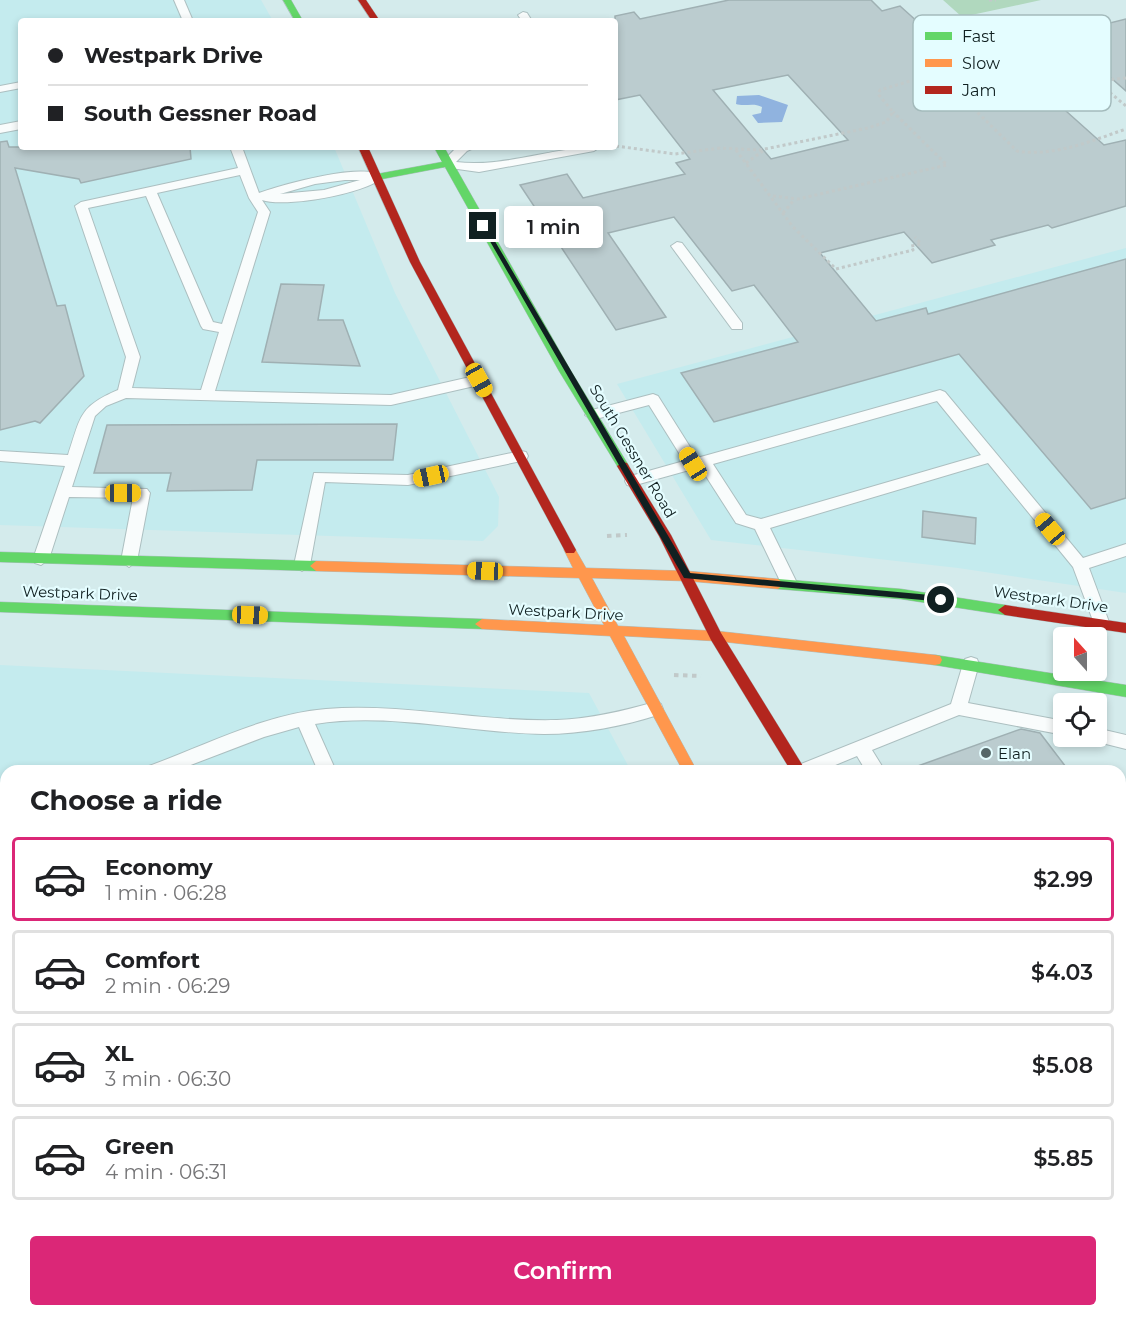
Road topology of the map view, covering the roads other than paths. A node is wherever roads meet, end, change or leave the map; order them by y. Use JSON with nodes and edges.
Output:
{"nodes":[{"id":1,"x":179,"y":0,"type":"edge"},
{"id":2,"x":287,"y":0,"type":"edge"},
{"id":3,"x":362,"y":0,"type":"edge"},
{"id":4,"x":187,"y":18,"type":"edge"},
{"id":5,"x":297,"y":18,"type":"edge"},
{"id":6,"x":373,"y":18,"type":"edge"},
{"id":7,"x":18,"y":86,"type":"edge"},
{"id":8,"x":0,"y":89,"type":"edge"},
{"id":9,"x":18,"y":126,"type":"edge"},
{"id":10,"x":0,"y":129,"type":"edge"},
{"id":11,"x":237,"y":150,"type":"edge"},
{"id":12,"x":364,"y":150,"type":"edge"},
{"id":13,"x":440,"y":150,"type":"edge"},
{"id":14,"x":461,"y":150,"type":"edge"},
{"id":15,"x":578,"y":150,"type":"edge"},
{"id":16,"x":447,"y":164,"type":"junction"},
{"id":17,"x":246,"y":170,"type":"junction"},
{"id":18,"x":377,"y":177,"type":"junction"},
{"id":19,"x":150,"y":191,"type":"junction"},
{"id":20,"x":255,"y":198,"type":"junction"},
{"id":21,"x":677,"y":246,"type":"dead end"},
{"id":22,"x":737,"y":326,"type":"dead end"},
{"id":23,"x":227,"y":329,"type":"junction"},
{"id":24,"x":479,"y":380,"type":"junction"},
{"id":25,"x":124,"y":393,"type":"junction"},
{"id":26,"x":206,"y":396,"type":"junction"},
{"id":27,"x":592,"y":415,"type":"junction"},
{"id":28,"x":0,"y":456,"type":"edge"},
{"id":29,"x":521,"y":456,"type":"junction"},
{"id":30,"x":991,"y":457,"type":"junction"},
{"id":31,"x":74,"y":461,"type":"junction"},
{"id":32,"x":699,"y":463,"type":"junction"},
{"id":33,"x":632,"y":480,"type":"junction"},
{"id":34,"x":64,"y":492,"type":"junction"},
{"id":35,"x":761,"y":525,"type":"junction"},
{"id":36,"x":1126,"y":550,"type":"edge"},
{"id":37,"x":0,"y":557,"type":"edge"},
{"id":38,"x":129,"y":561,"type":"junction"},
{"id":39,"x":39,"y":564,"type":"junction"},
{"id":40,"x":302,"y":565,"type":"junction"},
{"id":41,"x":1080,"y":565,"type":"junction"},
{"id":42,"x":584,"y":573,"type":"junction"},
{"id":43,"x":687,"y":576,"type":"junction"},
{"id":44,"x":789,"y":584,"type":"junction"},
{"id":45,"x":0,"y":607,"type":"edge"},
{"id":46,"x":1101,"y":622,"type":"junction"},
{"id":47,"x":1126,"y":628,"type":"edge"},
{"id":48,"x":612,"y":631,"type":"junction"},
{"id":49,"x":716,"y":636,"type":"junction"},
{"id":50,"x":971,"y":664,"type":"junction"},
{"id":51,"x":1126,"y":691,"type":"edge"},
{"id":52,"x":655,"y":708,"type":"junction"},
{"id":53,"x":958,"y":708,"type":"junction"},
{"id":54,"x":304,"y":719,"type":"junction"},
{"id":55,"x":1053,"y":726,"type":"edge"},
{"id":56,"x":1107,"y":738,"type":"edge"},
{"id":57,"x":1126,"y":742,"type":"edge"},
{"id":58,"x":861,"y":748,"type":"junction"},
{"id":59,"x":172,"y":765,"type":"edge"},
{"id":60,"x":324,"y":765,"type":"edge"},
{"id":61,"x":687,"y":765,"type":"edge"},
{"id":62,"x":796,"y":765,"type":"edge"},
{"id":63,"x":816,"y":765,"type":"edge"},
{"id":64,"x":872,"y":765,"type":"edge"}],
"edges":[{"from":1,"to":4,"type":"lane"},
{"from":2,"to":5,"type":"main road"},
{"from":3,"to":6,"type":"main road"},
{"from":7,"to":8,"type":"lane"},
{"from":9,"to":10,"type":"lane"},
{"from":11,"to":17,"type":"lane"},
{"from":12,"to":18,"type":"main road"},
{"from":13,"to":16,"type":"main road","name":"South Gessner Road"},
{"from":14,"to":16,"type":"lane"},
{"from":15,"to":16,"type":"lane"},
{"from":16,"to":18,"type":"main road"},
{"from":16,"to":27,"type":"main road","name":"South Gessner Road"},
{"from":17,"to":19,"type":"lane"},
{"from":17,"to":20,"type":"lane"},
{"from":18,"to":20,"type":"lane"},
{"from":18,"to":24,"type":"main road"},
{"from":19,"to":23,"type":"lane"},
{"from":19,"to":25,"type":"lane"},
{"from":20,"to":23,"type":"lane"},
{"from":21,"to":22,"type":"lane"},
{"from":23,"to":26,"type":"lane"},
{"from":24,"to":26,"type":"lane"},
{"from":24,"to":29,"type":"main road"},
{"from":25,"to":26,"type":"lane"},
{"from":25,"to":31,"type":"lane"},
{"from":27,"to":32,"type":"lane"},
{"from":27,"to":33,"type":"main road","name":"South Gessner Road"},
{"from":28,"to":31,"type":"lane"},
{"from":29,"to":40,"type":"lane"},
{"from":29,"to":42,"type":"main road"},
{"from":30,"to":32,"type":"lane"},
{"from":30,"to":35,"type":"lane"},
{"from":30,"to":41,"type":"lane"},
{"from":31,"to":34,"type":"lane"},
{"from":32,"to":33,"type":"lane"},
{"from":32,"to":35,"type":"lane"},
{"from":33,"to":43,"type":"main road","name":"South Gessner Road"},
{"from":34,"to":38,"type":"lane"},
{"from":34,"to":39,"type":"lane"},
{"from":35,"to":44,"type":"lane"},
{"from":36,"to":41,"type":"lane"},
{"from":37,"to":39,"type":"main road","name":"Westpark Drive"},
{"from":38,"to":39,"type":"main road","name":"Westpark Drive"},
{"from":38,"to":40,"type":"main road","name":"Westpark Drive"},
{"from":40,"to":42,"type":"main road","name":"Westpark Drive"},
{"from":41,"to":46,"type":"lane"},
{"from":42,"to":43,"type":"main road","name":"Westpark Drive"},
{"from":42,"to":48,"type":"main road"},
{"from":43,"to":44,"type":"main road","name":"Westpark Drive"},
{"from":43,"to":49,"type":"main road","name":"South Gessner Road"},
{"from":44,"to":46,"type":"main road","name":"Westpark Drive"},
{"from":45,"to":48,"type":"main road","name":"Westpark Drive"},
{"from":46,"to":47,"type":"main road","name":"Westpark Drive"},
{"from":48,"to":49,"type":"main road","name":"Westpark Drive"},
{"from":48,"to":52,"type":"main road"},
{"from":49,"to":50,"type":"main road","name":"Westpark Drive"},
{"from":49,"to":62,"type":"main road","name":"South Gessner Road"},
{"from":50,"to":51,"type":"main road","name":"Westpark Drive"},
{"from":50,"to":53,"type":"lane"},
{"from":52,"to":54,"type":"lane"},
{"from":52,"to":61,"type":"main road"},
{"from":53,"to":55,"type":"lane"},
{"from":53,"to":58,"type":"lane"},
{"from":54,"to":59,"type":"lane"},
{"from":54,"to":60,"type":"lane"},
{"from":56,"to":57,"type":"lane"},
{"from":58,"to":63,"type":"lane"},
{"from":58,"to":64,"type":"lane"}]}
